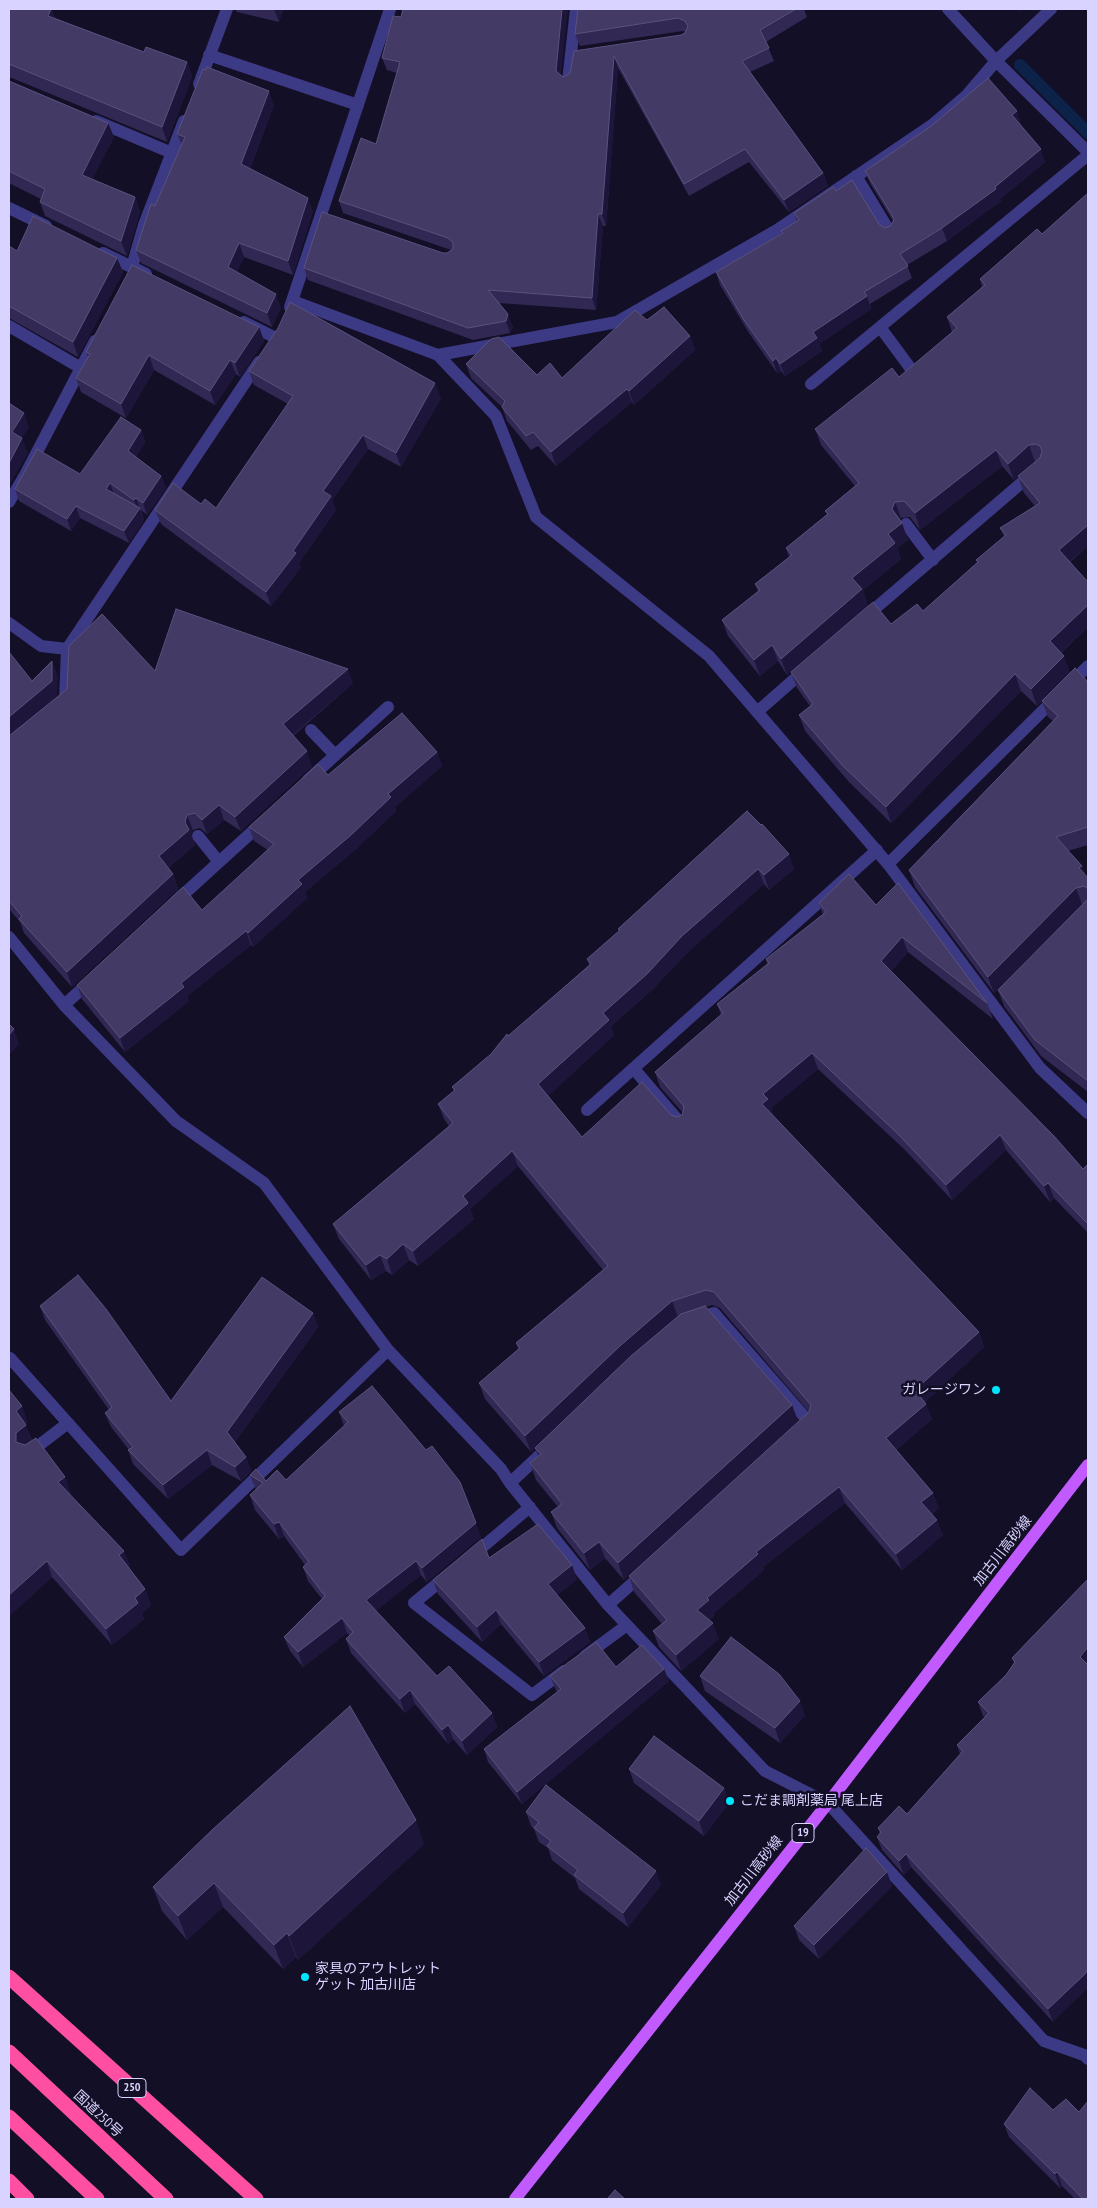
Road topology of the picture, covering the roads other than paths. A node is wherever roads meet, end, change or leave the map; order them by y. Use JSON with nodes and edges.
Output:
{"nodes":[{"id":1,"x":227,"y":9,"type":"edge"},
{"id":2,"x":390,"y":9,"type":"edge"},
{"id":3,"x":576,"y":9,"type":"edge"},
{"id":4,"x":948,"y":9,"type":"edge"},
{"id":5,"x":1051,"y":9,"type":"edge"},
{"id":6,"x":589,"y":53,"type":"edge"},
{"id":7,"x":210,"y":55,"type":"junction"},
{"id":8,"x":570,"y":56,"type":"junction"},
{"id":9,"x":996,"y":61,"type":"junction"},
{"id":10,"x":568,"y":81,"type":"edge"},
{"id":11,"x":358,"y":105,"type":"junction"},
{"id":12,"x":81,"y":115,"type":"edge"},
{"id":13,"x":172,"y":153,"type":"junction"},
{"id":14,"x":1088,"y":154,"type":"edge"},
{"id":15,"x":856,"y":176,"type":"junction"},
{"id":16,"x":9,"y":208,"type":"edge"},
{"id":17,"x":890,"y":232,"type":"edge"},
{"id":18,"x":61,"y":233,"type":"edge"},
{"id":19,"x":88,"y":246,"type":"edge"},
{"id":20,"x":132,"y":270,"type":"junction"},
{"id":21,"x":161,"y":281,"type":"edge"},
{"id":22,"x":293,"y":301,"type":"junction"},
{"id":23,"x":232,"y":316,"type":"edge"},
{"id":24,"x":9,"y":326,"type":"edge"},
{"id":25,"x":103,"y":326,"type":"edge"},
{"id":26,"x":880,"y":328,"type":"junction"},
{"id":27,"x":270,"y":346,"type":"junction"},
{"id":28,"x":438,"y":355,"type":"junction"},
{"id":29,"x":81,"y":368,"type":"junction"},
{"id":30,"x":911,"y":368,"type":"edge"},
{"id":31,"x":810,"y":384,"type":"dead end"},
{"id":32,"x":1040,"y":468,"type":"edge"},
{"id":33,"x":9,"y":502,"type":"edge"},
{"id":34,"x":906,"y":524,"type":"edge"},
{"id":35,"x":932,"y":560,"type":"junction"},
{"id":36,"x":9,"y":624,"type":"edge"},
{"id":37,"x":852,"y":629,"type":"edge"},
{"id":38,"x":67,"y":649,"type":"junction"},
{"id":39,"x":815,"y":661,"type":"edge"},
{"id":40,"x":1088,"y":666,"type":"edge"},
{"id":41,"x":388,"y":707,"type":"dead end"},
{"id":42,"x":51,"y":711,"type":"edge"},
{"id":43,"x":757,"y":712,"type":"junction"},
{"id":44,"x":311,"y":730,"type":"dead end"},
{"id":45,"x":335,"y":755,"type":"junction"},
{"id":46,"x":299,"y":789,"type":"edge"},
{"id":47,"x":270,"y":815,"type":"edge"},
{"id":48,"x":198,"y":836,"type":"edge"},
{"id":49,"x":876,"y":850,"type":"junction"},
{"id":50,"x":219,"y":862,"type":"junction"},
{"id":51,"x":888,"y":864,"type":"junction"},
{"id":52,"x":163,"y":914,"type":"edge"},
{"id":53,"x":9,"y":937,"type":"edge"},
{"id":54,"x":100,"y":972,"type":"edge"},
{"id":55,"x":64,"y":1005,"type":"junction"},
{"id":56,"x":634,"y":1068,"type":"junction"},
{"id":57,"x":587,"y":1110,"type":"dead end"},
{"id":58,"x":1088,"y":1113,"type":"edge"},
{"id":59,"x":682,"y":1125,"type":"edge"},
{"id":60,"x":683,"y":1323,"type":"edge"},
{"id":61,"x":388,"y":1350,"type":"junction"},
{"id":62,"x":10,"y":1358,"type":"dead end"},
{"id":63,"x":68,"y":1423,"type":"junction"},
{"id":64,"x":795,"y":1435,"type":"edge"},
{"id":65,"x":553,"y":1442,"type":"edge"},
{"id":66,"x":29,"y":1453,"type":"edge"},
{"id":67,"x":1088,"y":1465,"type":"edge"},
{"id":68,"x":510,"y":1483,"type":"junction"},
{"id":69,"x":530,"y":1507,"type":"junction"},
{"id":70,"x":652,"y":1566,"type":"edge"},
{"id":71,"x":608,"y":1605,"type":"junction"},
{"id":72,"x":627,"y":1625,"type":"junction"},
{"id":73,"x":828,"y":1802,"type":"junction"},
{"id":74,"x":9,"y":1977,"type":"edge"},
{"id":75,"x":9,"y":2052,"type":"edge"},
{"id":76,"x":1087,"y":2054,"type":"edge"},
{"id":77,"x":13,"y":2121,"type":"edge"},
{"id":78,"x":9,"y":2181,"type":"edge"},
{"id":79,"x":27,"y":2199,"type":"edge"},
{"id":80,"x":97,"y":2199,"type":"edge"},
{"id":81,"x":166,"y":2199,"type":"edge"},
{"id":82,"x":256,"y":2199,"type":"edge"},
{"id":83,"x":515,"y":2199,"type":"edge"}],
"edges":[{"from":1,"to":7,"type":"street"},
{"from":2,"to":11,"type":"street"},
{"from":3,"to":8,"type":"street"},
{"from":4,"to":9,"type":"street"},
{"from":5,"to":9,"type":"street"},
{"from":6,"to":8,"type":"street"},
{"from":7,"to":11,"type":"street"},
{"from":7,"to":13,"type":"street"},
{"from":8,"to":10,"type":"street"},
{"from":9,"to":14,"type":"street"},
{"from":9,"to":15,"type":"street"},
{"from":11,"to":22,"type":"street"},
{"from":12,"to":13,"type":"street"},
{"from":13,"to":20,"type":"street"},
{"from":14,"to":26,"type":"street"},
{"from":15,"to":17,"type":"street"},
{"from":15,"to":28,"type":"street"},
{"from":16,"to":18,"type":"street"},
{"from":19,"to":20,"type":"street"},
{"from":20,"to":21,"type":"street"},
{"from":22,"to":27,"type":"street"},
{"from":22,"to":28,"type":"street"},
{"from":23,"to":27,"type":"street"},
{"from":24,"to":29,"type":"street"},
{"from":25,"to":29,"type":"street"},
{"from":26,"to":30,"type":"street"},
{"from":26,"to":31,"type":"street"},
{"from":27,"to":38,"type":"street"},
{"from":28,"to":43,"type":"street"},
{"from":29,"to":33,"type":"street"},
{"from":32,"to":35,"type":"street"},
{"from":34,"to":35,"type":"street"},
{"from":35,"to":37,"type":"street"},
{"from":36,"to":38,"type":"street"},
{"from":38,"to":42,"type":"street"},
{"from":39,"to":43,"type":"street"},
{"from":40,"to":51,"type":"street"},
{"from":41,"to":45,"type":"street"},
{"from":43,"to":49,"type":"street"},
{"from":44,"to":45,"type":"street"},
{"from":45,"to":46,"type":"street"},
{"from":47,"to":50,"type":"street"},
{"from":48,"to":50,"type":"street"},
{"from":49,"to":51,"type":"street"},
{"from":49,"to":56,"type":"street"},
{"from":50,"to":52,"type":"street"},
{"from":51,"to":58,"type":"street"},
{"from":53,"to":55,"type":"street"},
{"from":54,"to":55,"type":"street"},
{"from":55,"to":61,"type":"street"},
{"from":56,"to":57,"type":"street"},
{"from":56,"to":59,"type":"street"},
{"from":60,"to":64,"type":"street"},
{"from":61,"to":63,"type":"street"},
{"from":61,"to":68,"type":"street"},
{"from":62,"to":63,"type":"street"},
{"from":63,"to":66,"type":"street"},
{"from":65,"to":68,"type":"street"},
{"from":67,"to":73,"type":"main road","name":"加古川高砂線","number":"19"},
{"from":68,"to":69,"type":"street"},
{"from":69,"to":71,"type":"street"},
{"from":69,"to":72,"type":"street"},
{"from":70,"to":71,"type":"street"},
{"from":71,"to":72,"type":"street"},
{"from":72,"to":73,"type":"street"},
{"from":73,"to":76,"type":"street"},
{"from":73,"to":83,"type":"main road","name":"加古川高砂線","number":"19"},
{"from":74,"to":82,"type":"highway","number":"250"},
{"from":75,"to":81,"type":"highway","name":"国道250号"},
{"from":77,"to":80,"type":"highway"},
{"from":78,"to":79,"type":"highway"}]}
